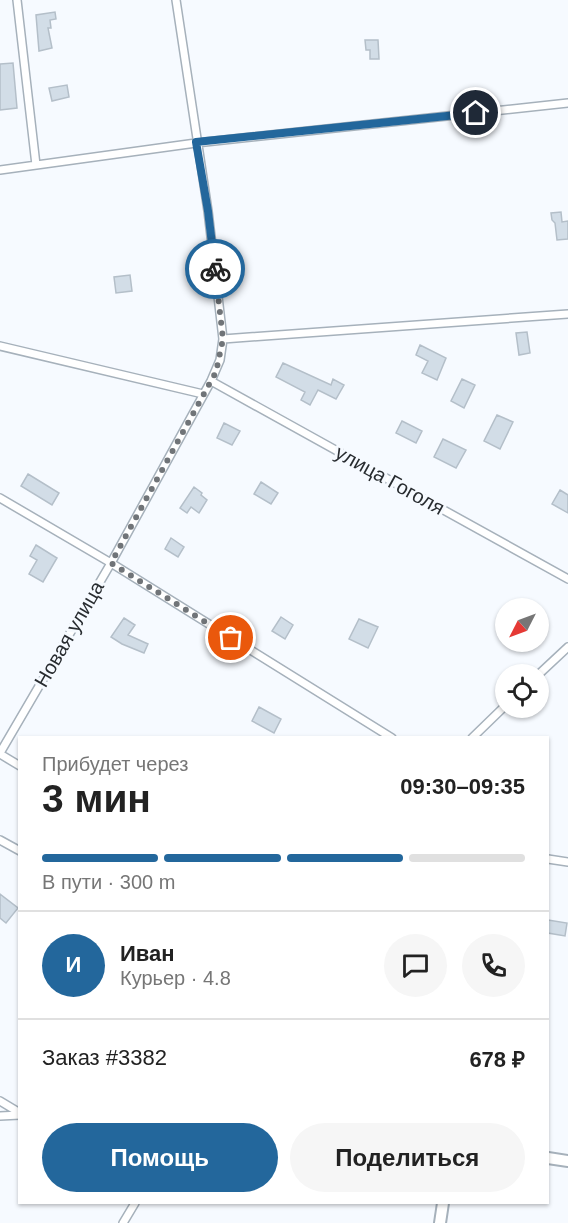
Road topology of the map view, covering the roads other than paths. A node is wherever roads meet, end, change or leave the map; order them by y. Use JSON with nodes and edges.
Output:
{"nodes":[{"id":1,"x":17,"y":0,"type":"edge"},
{"id":2,"x":176,"y":0,"type":"edge"},
{"id":3,"x":568,"y":103,"type":"edge"},
{"id":4,"x":196,"y":142,"type":"junction"},
{"id":5,"x":36,"y":165,"type":"junction"},
{"id":6,"x":0,"y":170,"type":"edge"},
{"id":7,"x":568,"y":314,"type":"edge"},
{"id":8,"x":223,"y":339,"type":"junction"},
{"id":9,"x":0,"y":346,"type":"edge"},
{"id":10,"x":211,"y":381,"type":"junction"},
{"id":11,"x":203,"y":394,"type":"junction"},
{"id":12,"x":0,"y":498,"type":"edge"},
{"id":13,"x":111,"y":563,"type":"junction"},
{"id":14,"x":568,"y":579,"type":"edge"},
{"id":15,"x":568,"y":647,"type":"edge"},
{"id":16,"x":549,"y":665,"type":"edge"},
{"id":17,"x":495,"y":716,"type":"edge"},
{"id":18,"x":389,"y":736,"type":"edge"},
{"id":19,"x":474,"y":736,"type":"edge"},
{"id":20,"x":0,"y":753,"type":"edge"},
{"id":21,"x":18,"y":765,"type":"edge"},
{"id":22,"x":0,"y":840,"type":"edge"},
{"id":23,"x":18,"y":850,"type":"edge"},
{"id":24,"x":549,"y":859,"type":"edge"},
{"id":25,"x":568,"y":862,"type":"edge"},
{"id":26,"x":0,"y":1101,"type":"edge"},
{"id":27,"x":18,"y":1113,"type":"edge"},
{"id":28,"x":18,"y":1114,"type":"edge"},
{"id":29,"x":0,"y":1116,"type":"edge"},
{"id":30,"x":549,"y":1158,"type":"edge"},
{"id":31,"x":568,"y":1161,"type":"edge"},
{"id":32,"x":134,"y":1204,"type":"edge"},
{"id":33,"x":443,"y":1204,"type":"edge"},
{"id":34,"x":123,"y":1223,"type":"edge"},
{"id":35,"x":440,"y":1223,"type":"edge"}],
"edges":[{"from":1,"to":5,"type":"street"},
{"from":2,"to":4,"type":"street","name":"Новая улица"},
{"from":3,"to":4,"type":"street"},
{"from":4,"to":5,"type":"street"},
{"from":4,"to":8,"type":"street","name":"Новая улица"},
{"from":5,"to":6,"type":"street"},
{"from":7,"to":8,"type":"street"},
{"from":8,"to":10,"type":"street","name":"Новая улица"},
{"from":9,"to":11,"type":"street"},
{"from":10,"to":11,"type":"street","name":"Новая улица"},
{"from":10,"to":14,"type":"street","name":"улица Гоголя"},
{"from":11,"to":13,"type":"street","name":"Новая улица"},
{"from":12,"to":13,"type":"street"},
{"from":13,"to":18,"type":"street"},
{"from":13,"to":20,"type":"street","name":"Новая улица"},
{"from":15,"to":16,"type":"street"},
{"from":17,"to":19,"type":"street"},
{"from":20,"to":21,"type":"street"},
{"from":22,"to":23,"type":"street"},
{"from":24,"to":25,"type":"street"},
{"from":26,"to":27,"type":"street"},
{"from":28,"to":29,"type":"street"},
{"from":30,"to":31,"type":"main road"},
{"from":32,"to":34,"type":"street"},
{"from":33,"to":35,"type":"main road"}]}
